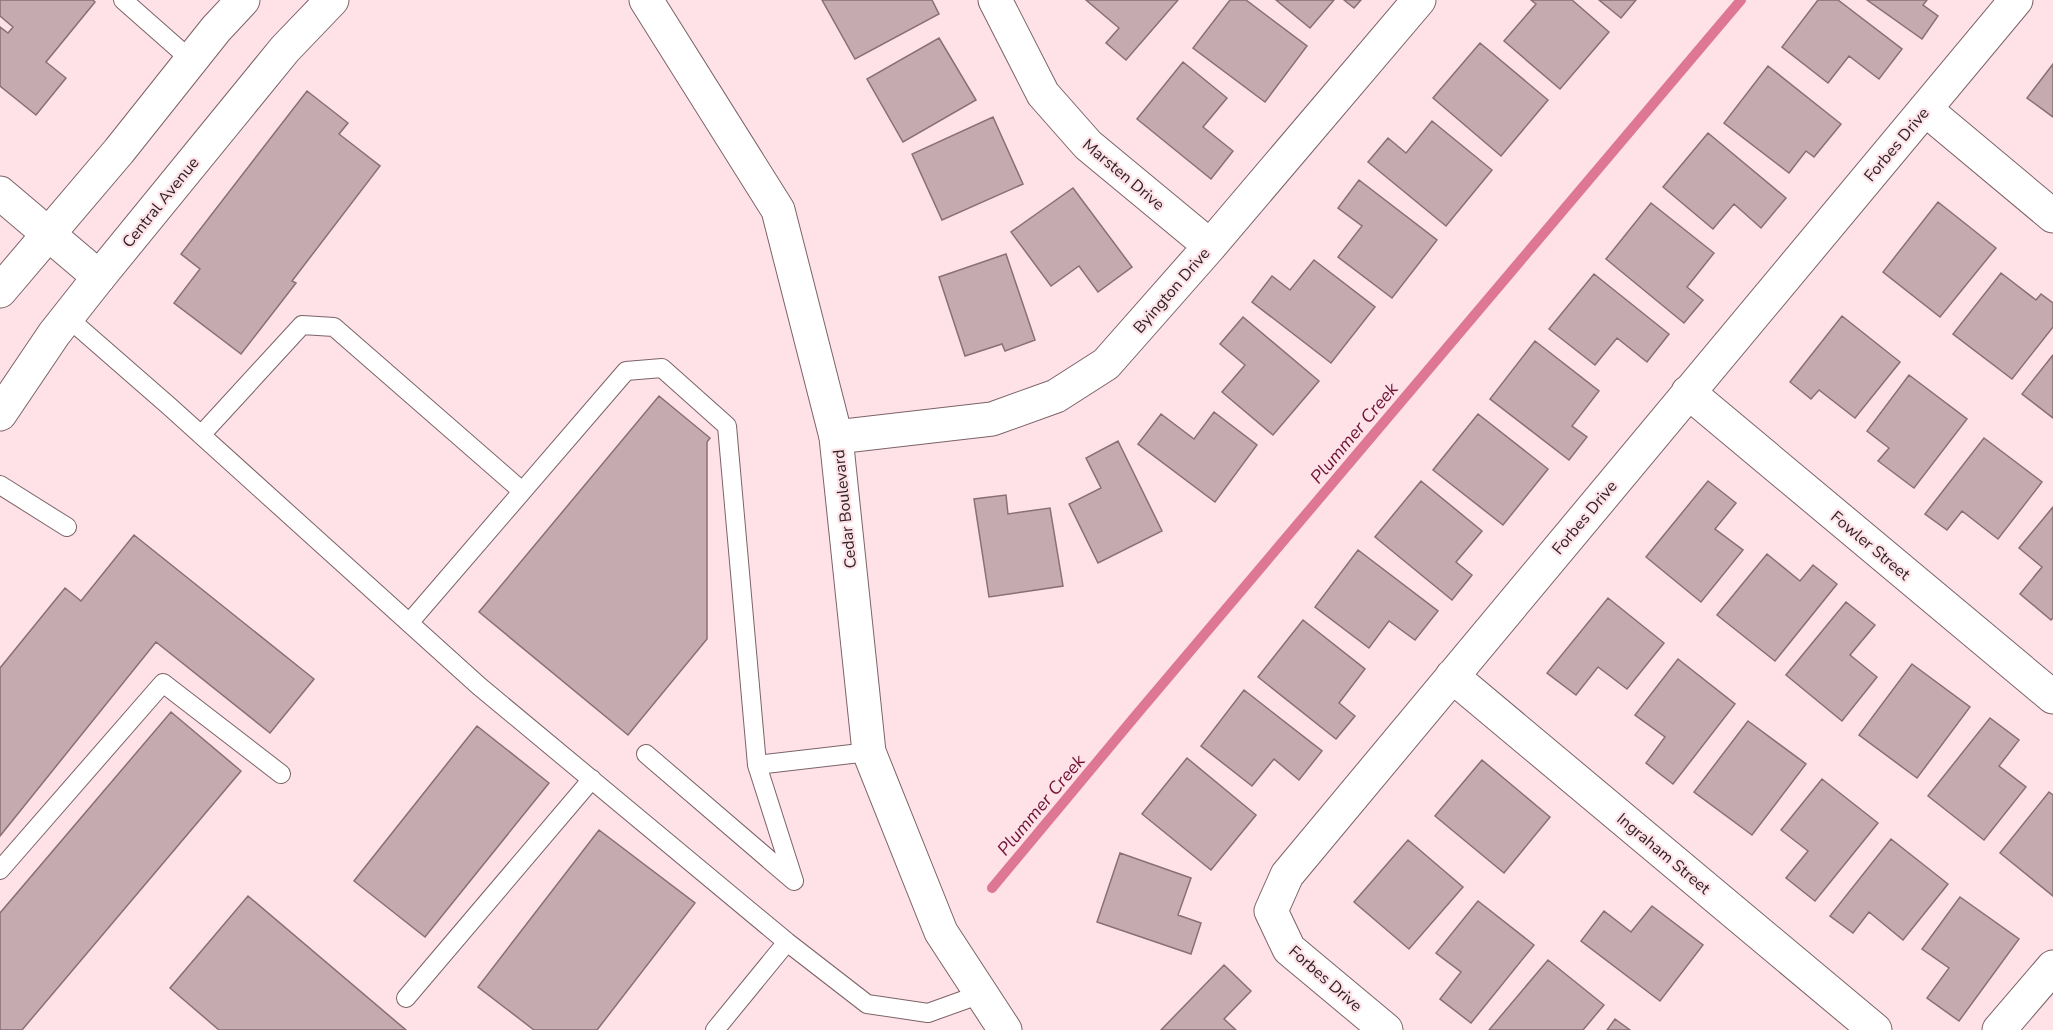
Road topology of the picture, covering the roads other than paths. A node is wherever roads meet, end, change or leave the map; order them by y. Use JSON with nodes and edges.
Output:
{"nodes":[{"id":1,"x":123,"y":0,"type":"edge"},
{"id":2,"x":243,"y":0,"type":"edge"},
{"id":3,"x":332,"y":0,"type":"edge"},
{"id":4,"x":646,"y":0,"type":"edge"},
{"id":5,"x":995,"y":0,"type":"edge"},
{"id":6,"x":1419,"y":0,"type":"edge"},
{"id":7,"x":2016,"y":0,"type":"edge"},
{"id":8,"x":191,"y":60,"type":"junction"},
{"id":9,"x":1925,"y":109,"type":"junction"},
{"id":10,"x":0,"y":194,"type":"edge"},
{"id":11,"x":2053,"y":216,"type":"edge"},
{"id":12,"x":49,"y":234,"type":"junction"},
{"id":13,"x":1210,"y":246,"type":"junction"},
{"id":14,"x":99,"y":277,"type":"junction"},
{"id":15,"x":0,"y":291,"type":"edge"},
{"id":16,"x":67,"y":317,"type":"junction"},
{"id":17,"x":1688,"y":392,"type":"junction"},
{"id":18,"x":0,"y":414,"type":"edge"},
{"id":19,"x":201,"y":435,"type":"junction"},
{"id":20,"x":836,"y":438,"type":"junction"},
{"id":21,"x":0,"y":485,"type":"edge"},
{"id":22,"x":522,"y":491,"type":"junction"},
{"id":23,"x":67,"y":528,"type":"dead end"},
{"id":24,"x":409,"y":623,"type":"junction"},
{"id":25,"x":1452,"y":676,"type":"junction"},
{"id":26,"x":2053,"y":697,"type":"edge"},
{"id":27,"x":869,"y":752,"type":"junction"},
{"id":28,"x":646,"y":754,"type":"dead end"},
{"id":29,"x":757,"y":765,"type":"junction"},
{"id":30,"x":281,"y":774,"type":"dead end"},
{"id":31,"x":592,"y":779,"type":"junction"},
{"id":32,"x":0,"y":870,"type":"edge"},
{"id":33,"x":787,"y":942,"type":"junction"},
{"id":34,"x":2053,"y":967,"type":"edge"},
{"id":35,"x":981,"y":994,"type":"junction"},
{"id":36,"x":406,"y":998,"type":"dead end"},
{"id":37,"x":715,"y":1030,"type":"edge"},
{"id":38,"x":1005,"y":1030,"type":"edge"},
{"id":39,"x":1386,"y":1030,"type":"edge"},
{"id":40,"x":1875,"y":1030,"type":"edge"},
{"id":41,"x":1999,"y":1030,"type":"edge"}],
"edges":[{"from":1,"to":8,"type":"lane"},
{"from":2,"to":8,"type":"street"},
{"from":3,"to":14,"type":"street","name":"Central Avenue"},
{"from":4,"to":20,"type":"street","name":"Cedar Boulevard"},
{"from":5,"to":13,"type":"street","name":"Marsten Drive"},
{"from":6,"to":13,"type":"street","name":"Byington Drive"},
{"from":7,"to":9,"type":"street","name":"Forbes Drive"},
{"from":8,"to":12,"type":"street"},
{"from":9,"to":11,"type":"street"},
{"from":9,"to":17,"type":"street","name":"Forbes Drive"},
{"from":10,"to":12,"type":"street"},
{"from":12,"to":14,"type":"street"},
{"from":12,"to":15,"type":"street"},
{"from":13,"to":20,"type":"street","name":"Byington Drive"},
{"from":14,"to":16,"type":"street","name":"Central Avenue"},
{"from":16,"to":18,"type":"street","name":"Central Avenue"},
{"from":16,"to":19,"type":"lane"},
{"from":17,"to":25,"type":"street","name":"Forbes Drive"},
{"from":17,"to":26,"type":"street","name":"Fowler Street"},
{"from":19,"to":22,"type":"lane"},
{"from":19,"to":24,"type":"lane"},
{"from":20,"to":27,"type":"street","name":"Cedar Boulevard"},
{"from":21,"to":23,"type":"lane"},
{"from":22,"to":24,"type":"lane"},
{"from":22,"to":29,"type":"lane"},
{"from":24,"to":31,"type":"lane"},
{"from":25,"to":39,"type":"street","name":"Forbes Drive"},
{"from":25,"to":40,"type":"street","name":"Ingraham Street"},
{"from":27,"to":29,"type":"lane"},
{"from":27,"to":35,"type":"street","name":"Cedar Boulevard"},
{"from":28,"to":29,"type":"lane"},
{"from":30,"to":32,"type":"lane"},
{"from":31,"to":33,"type":"lane"},
{"from":31,"to":36,"type":"lane"},
{"from":33,"to":35,"type":"lane"},
{"from":33,"to":37,"type":"lane"},
{"from":34,"to":41,"type":"street"},
{"from":35,"to":38,"type":"street","name":"Cedar Boulevard"}]}
